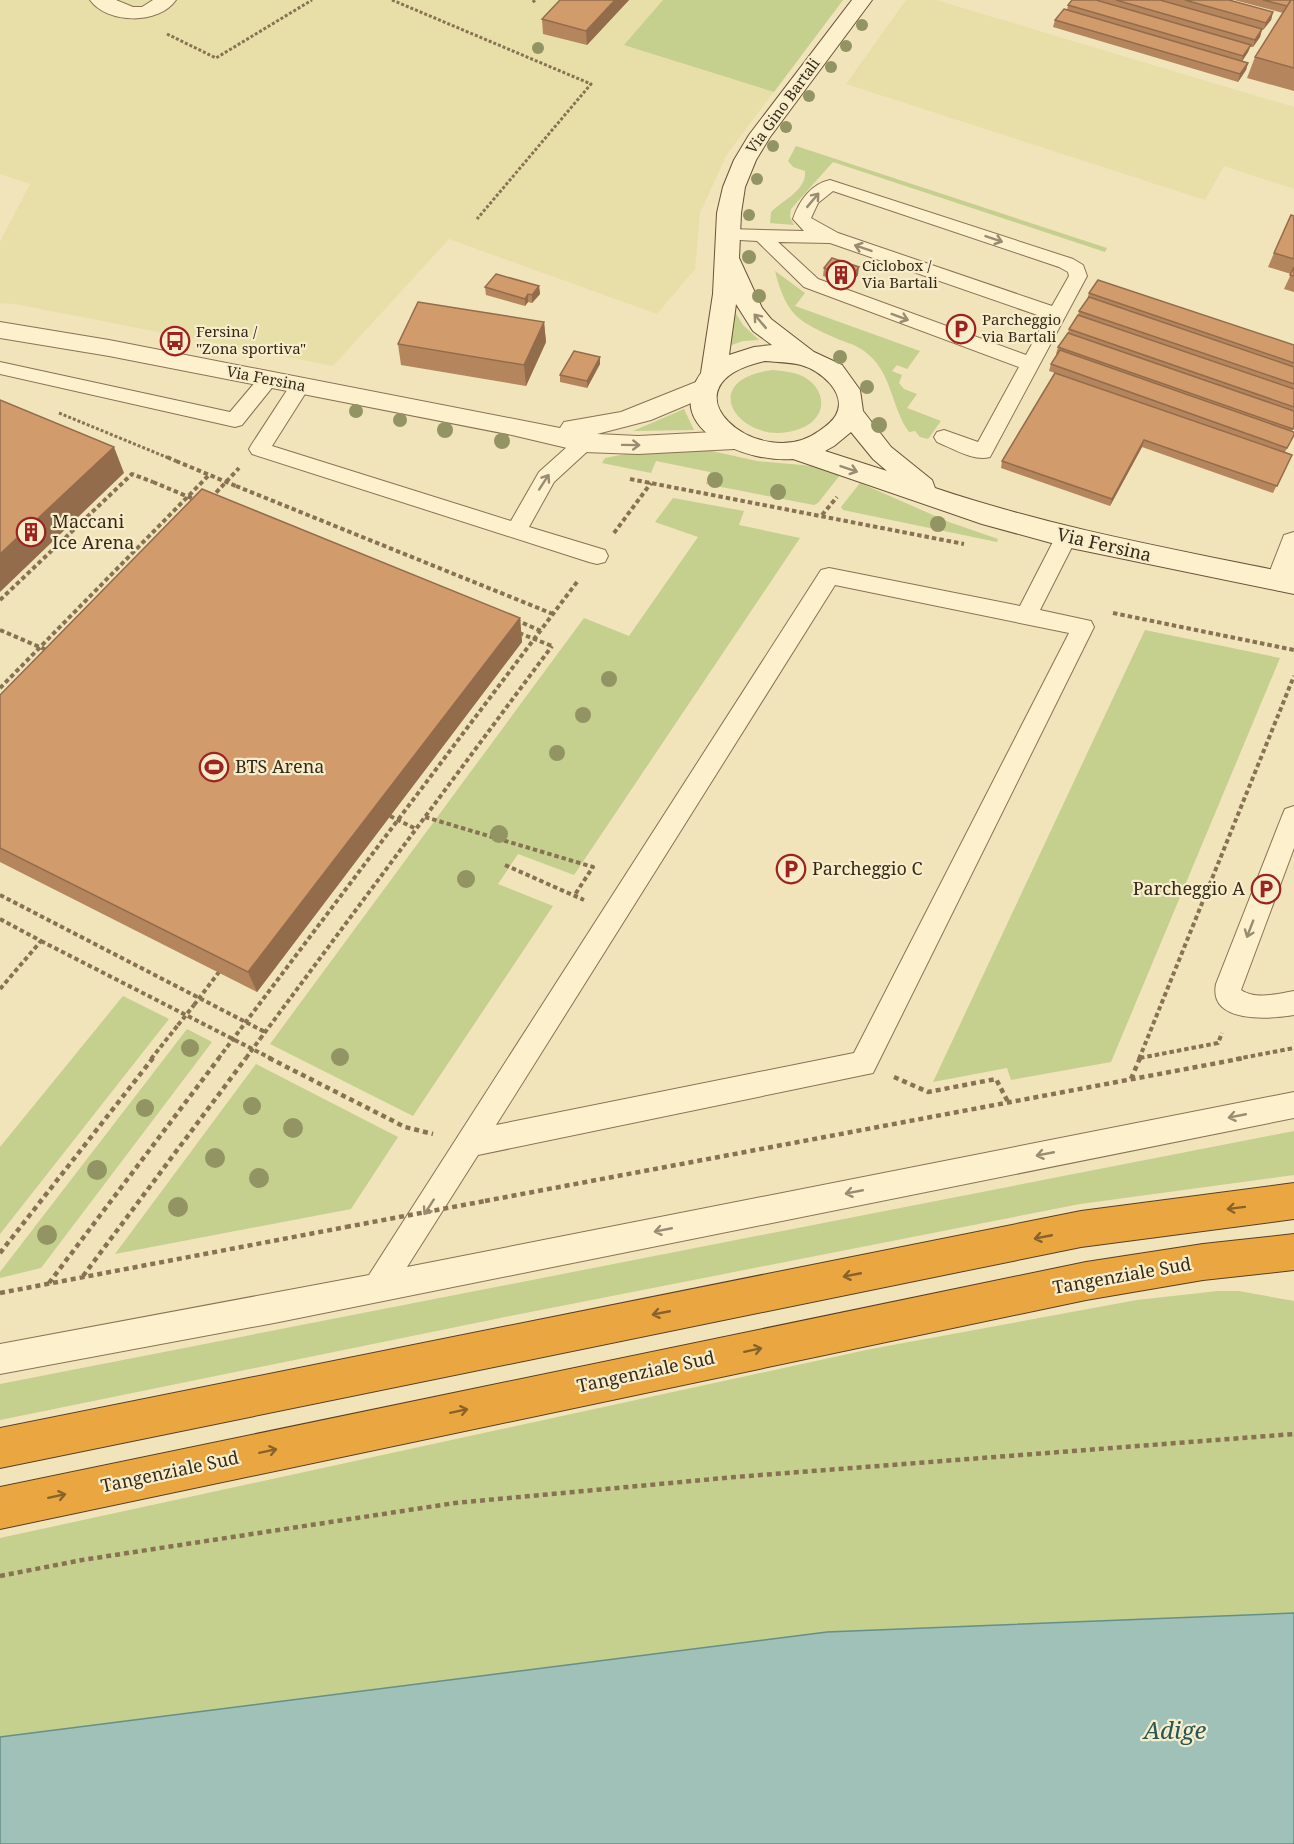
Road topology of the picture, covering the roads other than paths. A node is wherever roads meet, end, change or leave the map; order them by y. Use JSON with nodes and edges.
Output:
{"nodes":[{"id":1,"x":100,"y":0,"type":"edge"},
{"id":2,"x":166,"y":0,"type":"edge"},
{"id":3,"x":862,"y":0,"type":"edge"},
{"id":4,"x":762,"y":236,"type":"junction"},
{"id":5,"x":832,"y":237,"type":"junction"},
{"id":6,"x":728,"y":247,"type":"junction"},
{"id":7,"x":1058,"y":315,"type":"junction"},
{"id":8,"x":0,"y":330,"type":"edge"},
{"id":9,"x":806,"y":357,"type":"junction"},
{"id":10,"x":1031,"y":364,"type":"junction"},
{"id":11,"x":0,"y":368,"type":"edge"},
{"id":12,"x":269,"y":379,"type":"junction"},
{"id":13,"x":710,"y":380,"type":"junction"},
{"id":14,"x":300,"y":386,"type":"junction"},
{"id":15,"x":850,"y":412,"type":"junction"},
{"id":16,"x":532,"y":430,"type":"junction"},
{"id":17,"x":944,"y":437,"type":"dead end"},
{"id":18,"x":734,"y":440,"type":"junction"},
{"id":19,"x":584,"y":443,"type":"junction"},
{"id":20,"x":794,"y":450,"type":"junction"},
{"id":21,"x":932,"y":496,"type":"junction"},
{"id":22,"x":516,"y":531,"type":"junction"},
{"id":23,"x":1066,"y":537,"type":"junction"},
{"id":24,"x":1294,"y":542,"type":"edge"},
{"id":25,"x":597,"y":556,"type":"road end"},
{"id":26,"x":1287,"y":582,"type":"edge"},
{"id":27,"x":1026,"y":616,"type":"junction"},
{"id":28,"x":1294,"y":816,"type":"edge"},
{"id":29,"x":1294,"y":1003,"type":"edge"},
{"id":30,"x":1294,"y":1105,"type":"edge"},
{"id":31,"x":469,"y":1144,"type":"junction"},
{"id":32,"x":1294,"y":1201,"type":"edge"},
{"id":33,"x":1294,"y":1252,"type":"edge"},
{"id":34,"x":1203,"y":1262,"type":"junction"},
{"id":35,"x":1294,"y":1269,"type":"edge"},
{"id":36,"x":378,"y":1287,"type":"junction"},
{"id":37,"x":0,"y":1359,"type":"edge"},
{"id":38,"x":0,"y":1448,"type":"edge"},
{"id":39,"x":0,"y":1508,"type":"edge"}],
"edges":[{"from":1,"to":2,"type":"street"},
{"from":3,"to":6,"type":"street","name":"Via Gino Bartali"},
{"from":4,"to":5,"type":"lane"},
{"from":4,"to":6,"type":"lane"},
{"from":4,"to":10,"type":"lane","one_way":true},
{"from":7,"to":5,"type":"lane","one_way":true},
{"from":5,"to":7,"type":"lane","one_way":true},
{"from":9,"to":6,"type":"street","name":"Via Gino Bartali","one_way":true},
{"from":6,"to":13,"type":"street","name":"Via Gino Bartali"},
{"from":7,"to":10,"type":"lane"},
{"from":8,"to":12,"type":"street","name":"Via Fersina"},
{"from":9,"to":13,"type":"street"},
{"from":9,"to":15,"type":"street"},
{"from":10,"to":17,"type":"lane"},
{"from":11,"to":12,"type":"lane"},
{"from":12,"to":14,"type":"street","name":"Via Fersina"},
{"from":13,"to":16,"type":"street","name":"Via Fersina"},
{"from":13,"to":18,"type":"street"},
{"from":14,"to":16,"type":"street","name":"Via Fersina"},
{"from":14,"to":22,"type":"lane"},
{"from":15,"to":20,"type":"street"},
{"from":15,"to":21,"type":"street","name":"Via Fersina"},
{"from":16,"to":19,"type":"street","name":"Via Fersina"},
{"from":19,"to":18,"type":"street","name":"Via Fersina","one_way":true},
{"from":18,"to":20,"type":"street"},
{"from":22,"to":19,"type":"lane","one_way":true},
{"from":20,"to":21,"type":"street","name":"Via Fersina","one_way":true},
{"from":21,"to":23,"type":"street","name":"Via Fersina"},
{"from":22,"to":25,"type":"lane"},
{"from":23,"to":26,"type":"street","name":"Via Fersina"},
{"from":23,"to":27,"type":"lane"},
{"from":24,"to":26,"type":"street","name":"Via Fersina"},
{"from":27,"to":31,"type":"lane"},
{"from":27,"to":31,"type":"lane"},
{"from":28,"to":29,"type":"lane","one_way":true},
{"from":30,"to":36,"type":"lane","one_way":true},
{"from":31,"to":36,"type":"lane","one_way":true},
{"from":32,"to":38,"type":"highway","one_way":true},
{"from":33,"to":34,"type":"highway","name":"Tangenziale Sud"},
{"from":34,"to":35,"type":"highway"},
{"from":39,"to":34,"type":"highway","name":"Tangenziale Sud","one_way":true},
{"from":36,"to":37,"type":"lane"}]}
